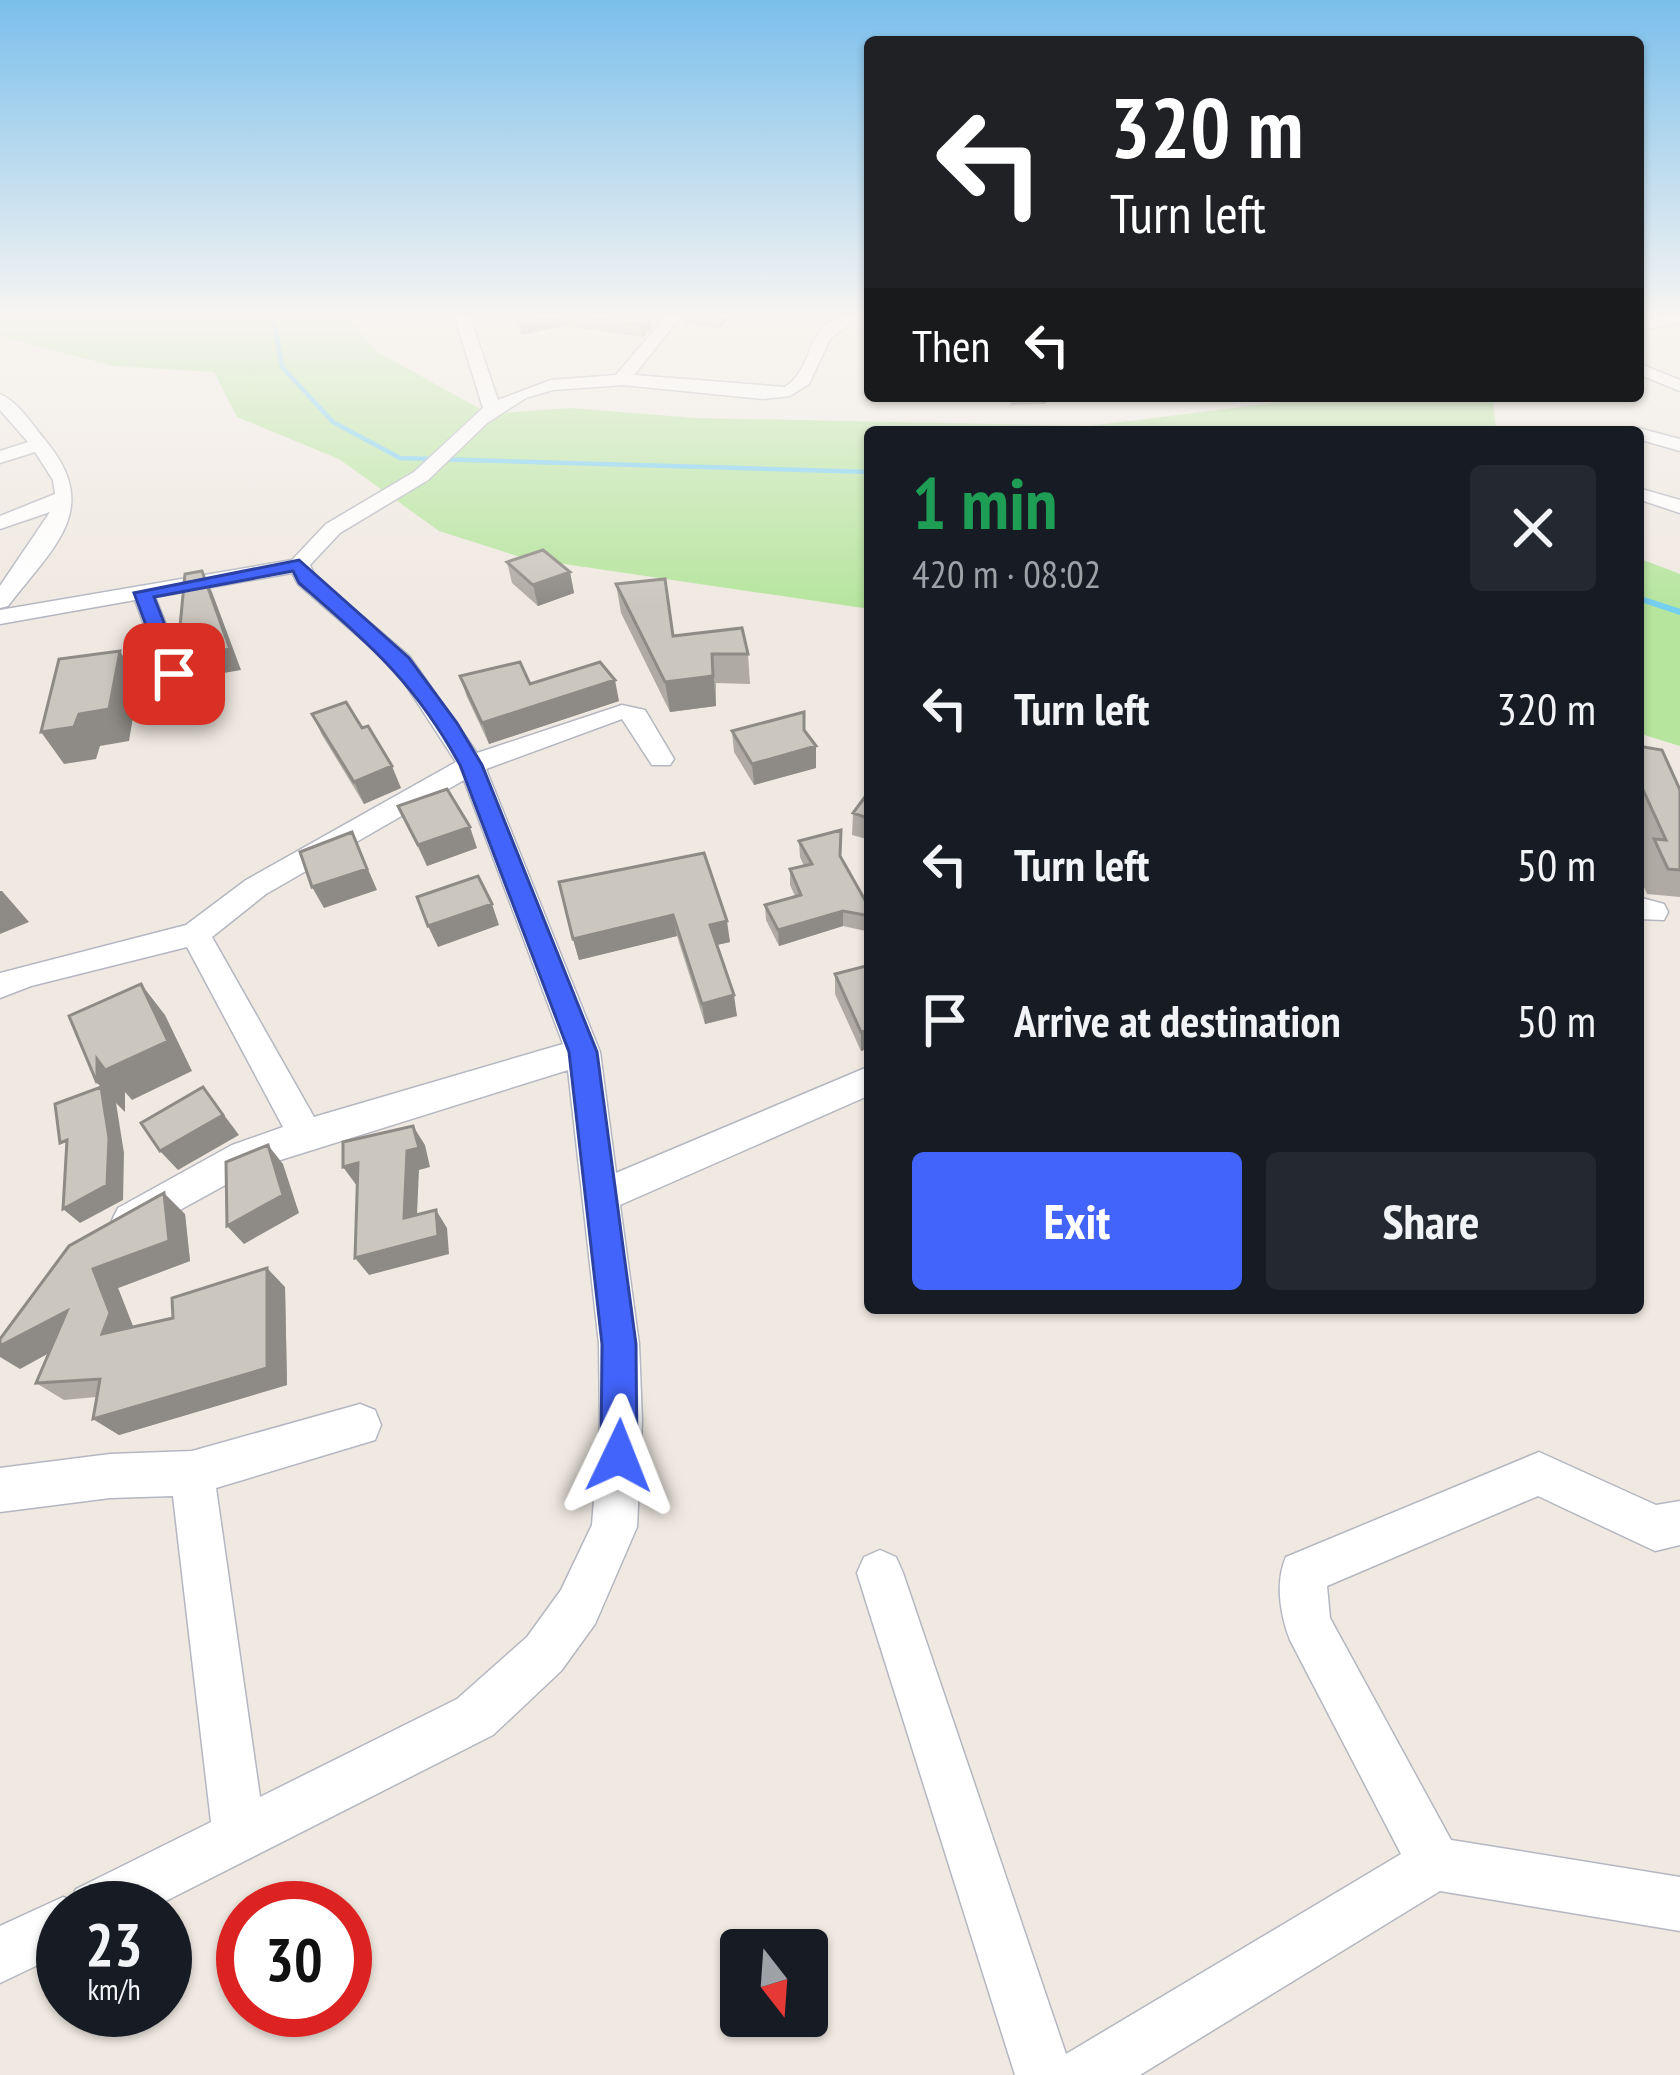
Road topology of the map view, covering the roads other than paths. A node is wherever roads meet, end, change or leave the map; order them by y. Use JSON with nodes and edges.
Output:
{"nodes":[{"id":1,"x":9,"y":412,"type":"edge"},
{"id":2,"x":489,"y":412,"type":"edge"},
{"id":3,"x":1644,"y":435,"type":"edge"},
{"id":4,"x":37,"y":445,"type":"junction"},
{"id":5,"x":1680,"y":445,"type":"edge"},
{"id":6,"x":0,"y":457,"type":"edge"},
{"id":7,"x":1644,"y":495,"type":"edge"},
{"id":8,"x":65,"y":500,"type":"junction"},
{"id":9,"x":1680,"y":507,"type":"edge"},
{"id":10,"x":0,"y":523,"type":"edge"},
{"id":11,"x":299,"y":565,"type":"junction"},
{"id":12,"x":143,"y":593,"type":"junction"},
{"id":13,"x":0,"y":600,"type":"edge"},
{"id":14,"x":0,"y":617,"type":"edge"},
{"id":15,"x":174,"y":674,"type":"edge"},
{"id":16,"x":661,"y":759,"type":"dead end"},
{"id":17,"x":471,"y":765,"type":"junction"},
{"id":18,"x":195,"y":934,"type":"junction"},
{"id":19,"x":0,"y":986,"type":"edge"},
{"id":20,"x":583,"y":1052,"type":"junction"},
{"id":21,"x":864,"y":1083,"type":"edge"},
{"id":22,"x":306,"y":1136,"type":"junction"},
{"id":23,"x":600,"y":1197,"type":"junction"},
{"id":24,"x":92,"y":1241,"type":"edge"},
{"id":25,"x":360,"y":1425,"type":"dead end"},
{"id":26,"x":192,"y":1473,"type":"junction"},
{"id":27,"x":0,"y":1490,"type":"edge"},
{"id":28,"x":1680,"y":1523,"type":"edge"},
{"id":29,"x":880,"y":1573,"type":"dead end"},
{"id":30,"x":239,"y":1837,"type":"junction"},
{"id":31,"x":1436,"y":1864,"type":"junction"},
{"id":32,"x":150,"y":1881,"type":"edge"},
{"id":33,"x":1680,"y":1904,"type":"edge"},
{"id":34,"x":36,"y":1937,"type":"edge"},
{"id":35,"x":0,"y":1955,"type":"edge"},
{"id":36,"x":1044,"y":2075,"type":"edge"},
{"id":37,"x":1086,"y":2075,"type":"edge"}],
"edges":[{"from":1,"to":4,"type":"street"},
{"from":2,"to":11,"type":"street"},
{"from":3,"to":5,"type":"street"},
{"from":4,"to":6,"type":"street"},
{"from":4,"to":8,"type":"street"},
{"from":7,"to":9,"type":"street"},
{"from":8,"to":10,"type":"street"},
{"from":8,"to":13,"type":"street"},
{"from":11,"to":12,"type":"street"},
{"from":11,"to":17,"type":"street"},
{"from":12,"to":14,"type":"street"},
{"from":12,"to":15,"type":"street"},
{"from":16,"to":17,"type":"street"},
{"from":17,"to":18,"type":"street"},
{"from":17,"to":20,"type":"street"},
{"from":18,"to":19,"type":"street"},
{"from":18,"to":22,"type":"street"},
{"from":20,"to":22,"type":"street"},
{"from":20,"to":23,"type":"street"},
{"from":21,"to":23,"type":"street"},
{"from":22,"to":24,"type":"street"},
{"from":23,"to":30,"type":"street"},
{"from":25,"to":26,"type":"street"},
{"from":26,"to":27,"type":"street"},
{"from":26,"to":30,"type":"street"},
{"from":28,"to":31,"type":"street"},
{"from":29,"to":36,"type":"street"},
{"from":30,"to":32,"type":"street"},
{"from":31,"to":33,"type":"street"},
{"from":31,"to":37,"type":"street"},
{"from":34,"to":35,"type":"street"}]}
